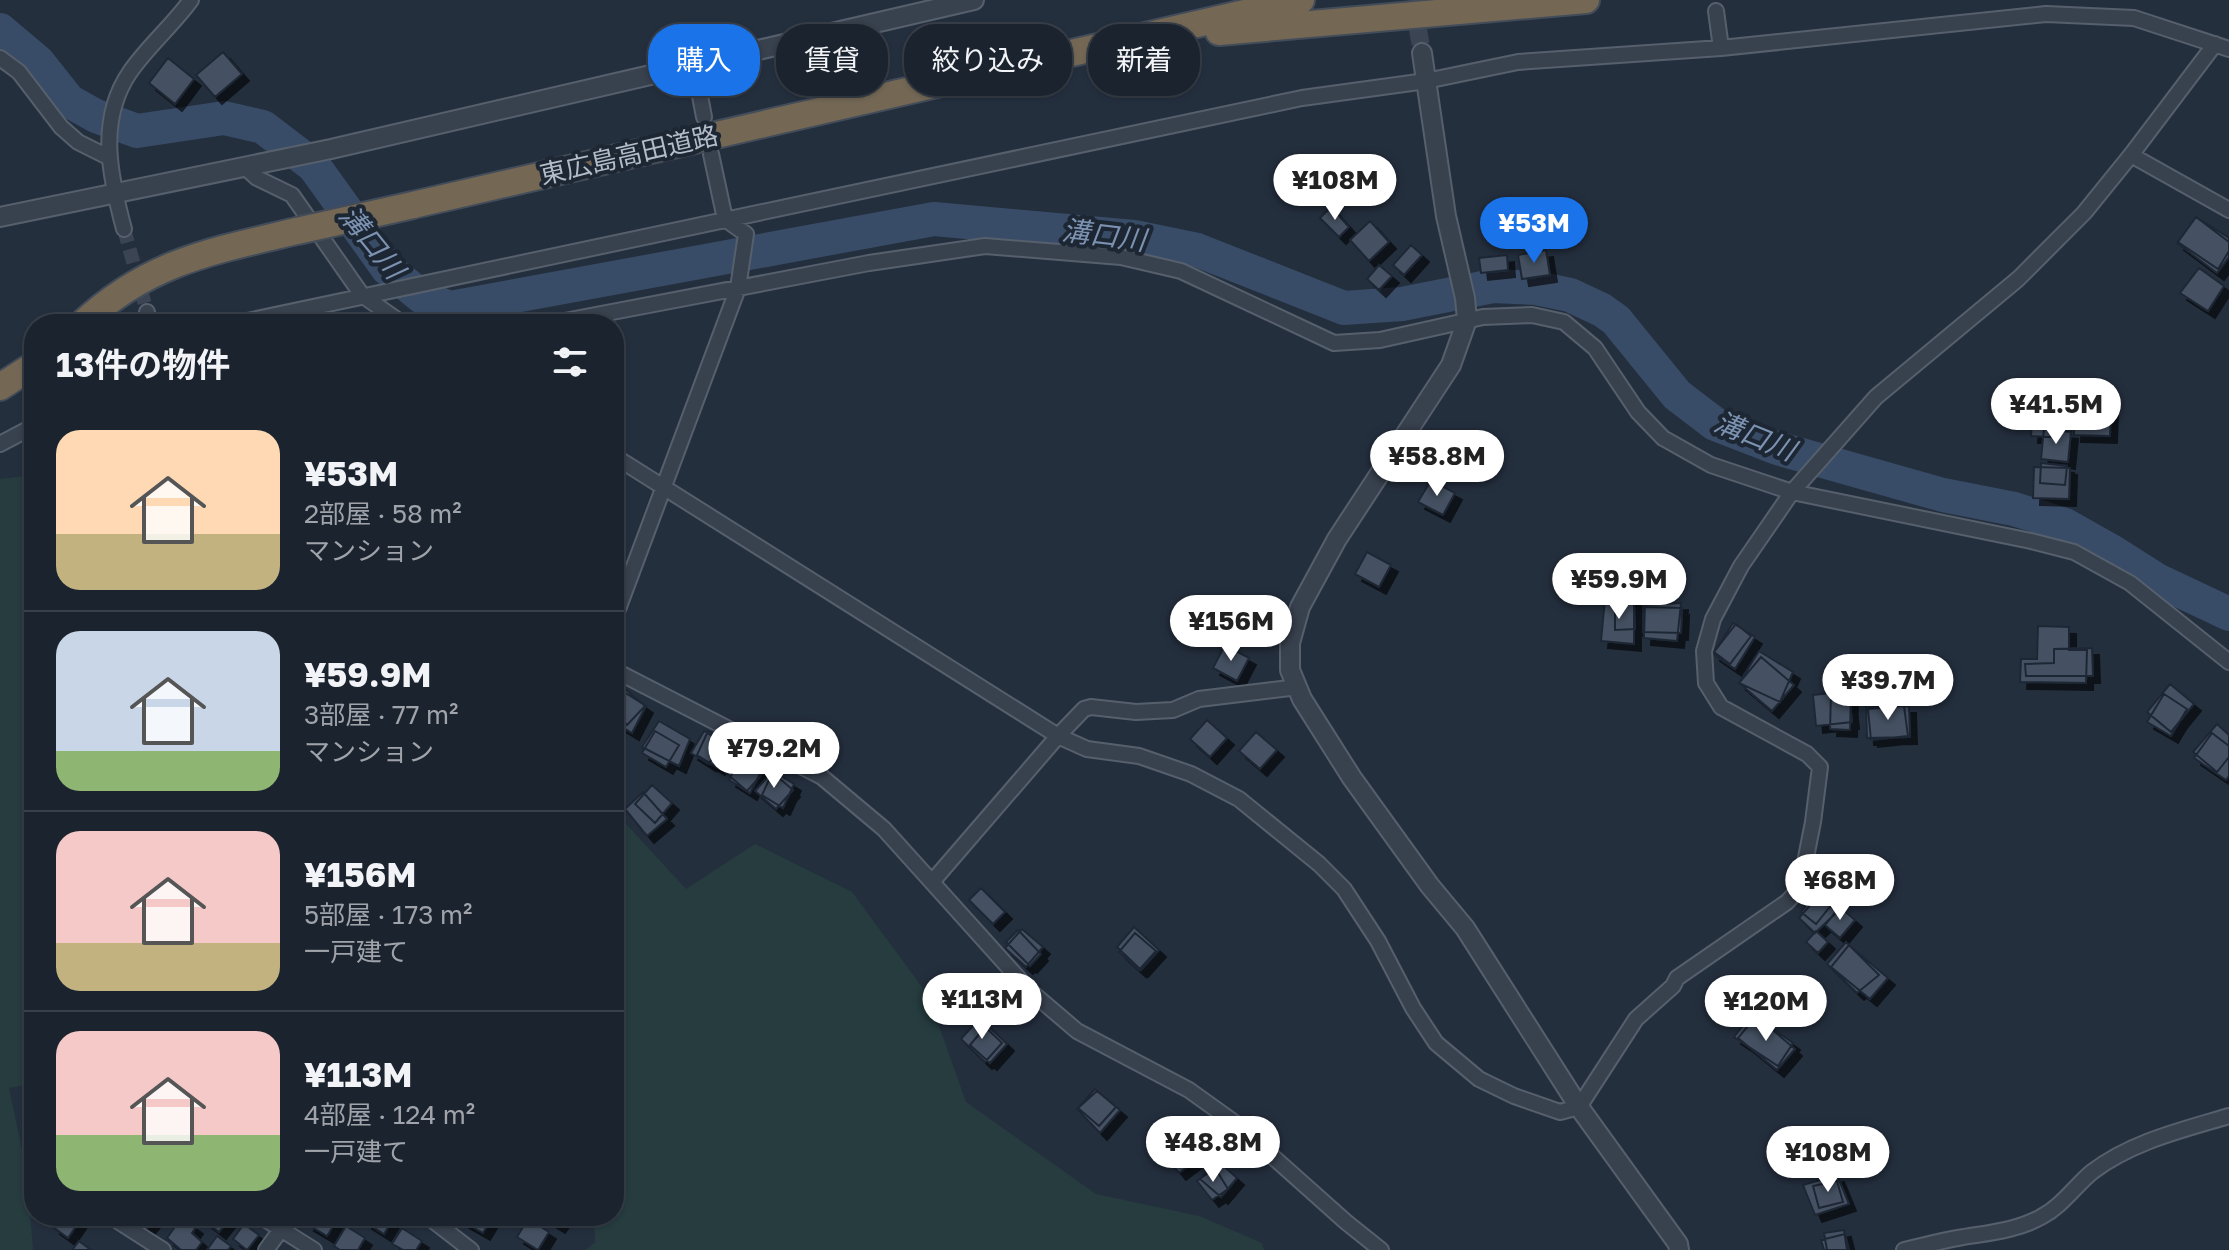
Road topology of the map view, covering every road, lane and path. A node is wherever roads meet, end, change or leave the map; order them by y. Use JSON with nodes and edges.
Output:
{"nodes":[{"id":1,"x":191,"y":0,"type":"edge"},
{"id":2,"x":974,"y":0,"type":"edge"},
{"id":3,"x":1376,"y":0,"type":"edge"},
{"id":4,"x":1586,"y":0,"type":"edge"},
{"id":5,"x":1291,"y":2,"type":"edge"},
{"id":6,"x":927,"y":6,"type":"edge"},
{"id":7,"x":1716,"y":11,"type":"dead end"},
{"id":8,"x":1200,"y":34,"type":"edge"},
{"id":9,"x":1200,"y":34,"type":"edge"},
{"id":10,"x":2222,"y":47,"type":"edge"},
{"id":11,"x":760,"y":48,"type":"edge"},
{"id":12,"x":1721,"y":48,"type":"junction"},
{"id":13,"x":1072,"y":53,"type":"edge"},
{"id":14,"x":1422,"y":53,"type":"tunnel mouth"},
{"id":15,"x":0,"y":58,"type":"edge"},
{"id":16,"x":648,"y":75,"type":"edge"},
{"id":17,"x":1426,"y":81,"type":"junction"},
{"id":18,"x":904,"y":92,"type":"edge"},
{"id":19,"x":700,"y":96,"type":"edge"},
{"id":20,"x":704,"y":117,"type":"dead end"},
{"id":21,"x":108,"y":149,"type":"junction"},
{"id":22,"x":711,"y":154,"type":"dead end"},
{"id":23,"x":2131,"y":155,"type":"junction"},
{"id":24,"x":245,"y":167,"type":"junction"},
{"id":25,"x":114,"y":194,"type":"junction"},
{"id":26,"x":2229,"y":210,"type":"edge"},
{"id":27,"x":0,"y":217,"type":"edge"},
{"id":28,"x":725,"y":219,"type":"junction"},
{"id":29,"x":124,"y":229,"type":"tunnel mouth"},
{"id":30,"x":738,"y":288,"type":"junction"},
{"id":31,"x":362,"y":295,"type":"junction"},
{"id":32,"x":93,"y":314,"type":"edge"},
{"id":33,"x":277,"y":314,"type":"edge"},
{"id":34,"x":389,"y":314,"type":"edge"},
{"id":35,"x":602,"y":314,"type":"edge"},
{"id":36,"x":1467,"y":320,"type":"junction"},
{"id":37,"x":24,"y":371,"type":"edge"},
{"id":38,"x":0,"y":387,"type":"edge"},
{"id":39,"x":24,"y":431,"type":"edge"},
{"id":40,"x":0,"y":444,"type":"edge"},
{"id":41,"x":624,"y":462,"type":"edge"},
{"id":42,"x":663,"y":486,"type":"junction"},
{"id":43,"x":1792,"y":492,"type":"junction"},
{"id":44,"x":624,"y":593,"type":"edge"},
{"id":45,"x":2229,"y":662,"type":"edge"},
{"id":46,"x":624,"y":675,"type":"edge"},
{"id":47,"x":1298,"y":687,"type":"junction"},
{"id":48,"x":1058,"y":736,"type":"junction"},
{"id":49,"x":932,"y":882,"type":"junction"},
{"id":50,"x":1579,"y":1107,"type":"junction"},
{"id":51,"x":2229,"y":1116,"type":"edge"},
{"id":52,"x":126,"y":1226,"type":"edge"},
{"id":53,"x":275,"y":1226,"type":"edge"},
{"id":54,"x":285,"y":1226,"type":"edge"},
{"id":55,"x":440,"y":1226,"type":"edge"},
{"id":56,"x":282,"y":1231,"type":"junction"},
{"id":57,"x":163,"y":1250,"type":"edge"},
{"id":58,"x":266,"y":1250,"type":"edge"},
{"id":59,"x":314,"y":1250,"type":"edge"},
{"id":60,"x":471,"y":1250,"type":"edge"},
{"id":61,"x":1381,"y":1250,"type":"edge"},
{"id":62,"x":1679,"y":1250,"type":"edge"},
{"id":63,"x":1904,"y":1250,"type":"edge"}],
"edges":[{"from":1,"to":21,"type":"street"},
{"from":2,"to":6,"type":"street"},
{"from":3,"to":8,"type":"highway"},
{"from":4,"to":9,"type":"highway"},
{"from":5,"to":13,"type":"highway"},
{"from":6,"to":11,"type":"street"},
{"from":7,"to":12,"type":"street"},
{"from":10,"to":12,"type":"street"},
{"from":10,"to":23,"type":"street"},
{"from":12,"to":17,"type":"street"},
{"from":14,"to":17,"type":"street"},
{"from":15,"to":21,"type":"street"},
{"from":16,"to":24,"type":"street"},
{"from":17,"to":28,"type":"street"},
{"from":17,"to":36,"type":"street"},
{"from":18,"to":32,"type":"highway","name":"東広島高田道路","bridge":true},
{"from":19,"to":20,"type":"street"},
{"from":21,"to":25,"type":"street"},
{"from":22,"to":28,"type":"street"},
{"from":23,"to":26,"type":"street"},
{"from":23,"to":43,"type":"street"},
{"from":24,"to":25,"type":"street"},
{"from":24,"to":31,"type":"street"},
{"from":25,"to":27,"type":"street"},
{"from":25,"to":29,"type":"street"},
{"from":28,"to":30,"type":"street"},
{"from":28,"to":31,"type":"street"},
{"from":30,"to":35,"type":"street"},
{"from":30,"to":36,"type":"street"},
{"from":30,"to":42,"type":"street"},
{"from":31,"to":33,"type":"street"},
{"from":31,"to":34,"type":"street"},
{"from":36,"to":43,"type":"street"},
{"from":36,"to":47,"type":"street"},
{"from":37,"to":38,"type":"highway"},
{"from":39,"to":40,"type":"street"},
{"from":41,"to":42,"type":"street"},
{"from":42,"to":44,"type":"street"},
{"from":42,"to":48,"type":"street"},
{"from":43,"to":45,"type":"street"},
{"from":43,"to":50,"type":"street"},
{"from":46,"to":49,"type":"street"},
{"from":47,"to":48,"type":"street"},
{"from":47,"to":50,"type":"street"},
{"from":48,"to":49,"type":"street"},
{"from":48,"to":50,"type":"street"},
{"from":49,"to":61,"type":"street"},
{"from":50,"to":62,"type":"street"},
{"from":51,"to":63,"type":"street"},
{"from":52,"to":57,"type":"street"},
{"from":53,"to":56,"type":"street"},
{"from":54,"to":56,"type":"street"},
{"from":55,"to":60,"type":"street"},
{"from":56,"to":58,"type":"street"},
{"from":56,"to":59,"type":"street"}]}
